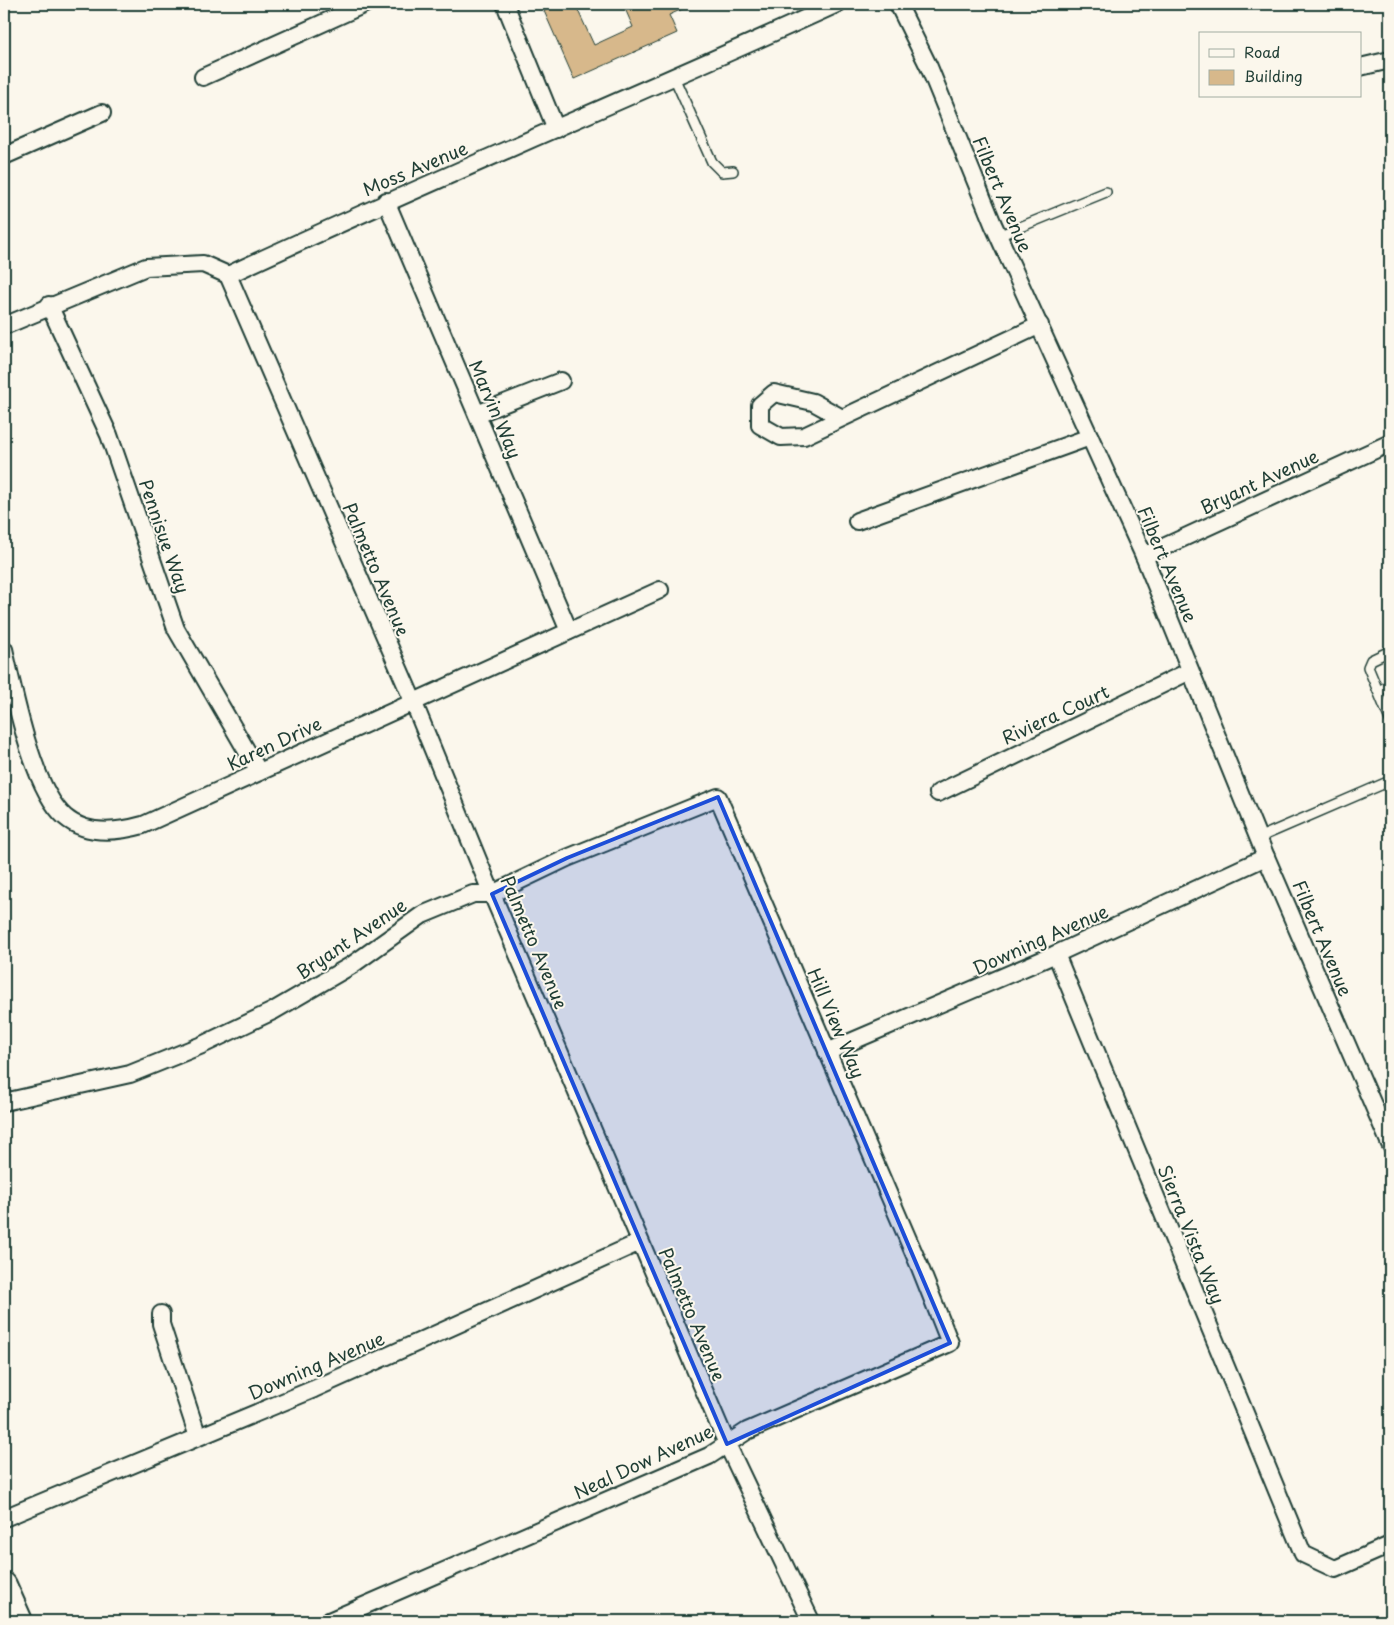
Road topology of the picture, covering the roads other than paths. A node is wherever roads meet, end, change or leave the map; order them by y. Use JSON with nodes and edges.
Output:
{"nodes":[{"id":1,"x":365,"y":4,"type":"edge"},
{"id":2,"x":506,"y":4,"type":"edge"},
{"id":3,"x":837,"y":4,"type":"edge"},
{"id":4,"x":898,"y":4,"type":"edge"},
{"id":5,"x":1390,"y":60,"type":"edge"},
{"id":6,"x":1362,"y":67,"type":"edge"},
{"id":7,"x":202,"y":77,"type":"dead end"},
{"id":8,"x":674,"y":77,"type":"junction"},
{"id":9,"x":102,"y":113,"type":"dead end"},
{"id":10,"x":556,"y":129,"type":"junction"},
{"id":11,"x":4,"y":156,"type":"edge"},
{"id":12,"x":733,"y":171,"type":"dead end"},
{"id":13,"x":1106,"y":192,"type":"dead end"},
{"id":14,"x":386,"y":202,"type":"junction"},
{"id":15,"x":998,"y":236,"type":"junction"},
{"id":16,"x":228,"y":275,"type":"junction"},
{"id":17,"x":49,"y":305,"type":"junction"},
{"id":18,"x":1040,"y":325,"type":"junction"},
{"id":19,"x":4,"y":326,"type":"edge"},
{"id":20,"x":561,"y":381,"type":"dead end"},
{"id":21,"x":476,"y":414,"type":"junction"},
{"id":22,"x":842,"y":418,"type":"dead end"},
{"id":23,"x":1090,"y":437,"type":"junction"},
{"id":24,"x":1390,"y":442,"type":"edge"},
{"id":25,"x":858,"y":522,"type":"dead end"},
{"id":26,"x":1144,"y":556,"type":"junction"},
{"id":27,"x":660,"y":590,"type":"dead end"},
{"id":28,"x":569,"y":632,"type":"junction"},
{"id":29,"x":4,"y":649,"type":"edge"},
{"id":30,"x":1390,"y":650,"type":"edge"},
{"id":31,"x":1190,"y":671,"type":"junction"},
{"id":32,"x":1390,"y":685,"type":"edge"},
{"id":33,"x":1378,"y":691,"type":"junction"},
{"id":34,"x":413,"y":701,"type":"junction"},
{"id":35,"x":1390,"y":720,"type":"edge"},
{"id":36,"x":259,"y":772,"type":"junction"},
{"id":37,"x":1390,"y":781,"type":"edge"},
{"id":38,"x":938,"y":793,"type":"dead end"},
{"id":39,"x":718,"y":797,"type":"joint"},
{"id":40,"x":1258,"y":838,"type":"junction"},
{"id":41,"x":1266,"y":857,"type":"junction"},
{"id":42,"x":492,"y":894,"type":"junction"},
{"id":43,"x":1056,"y":954,"type":"junction"},
{"id":44,"x":828,"y":1052,"type":"junction"},
{"id":45,"x":4,"y":1102,"type":"edge"},
{"id":46,"x":1390,"y":1144,"type":"edge"},
{"id":47,"x":640,"y":1242,"type":"junction"},
{"id":48,"x":919,"y":1265,"type":"joint"},
{"id":49,"x":161,"y":1314,"type":"dead end"},
{"id":50,"x":198,"y":1437,"type":"junction"},
{"id":51,"x":727,"y":1444,"type":"junction"},
{"id":52,"x":4,"y":1518,"type":"edge"},
{"id":53,"x":1390,"y":1545,"type":"edge"},
{"id":54,"x":4,"y":1585,"type":"edge"},
{"id":55,"x":20,"y":1621,"type":"edge"},
{"id":56,"x":329,"y":1621,"type":"edge"},
{"id":57,"x":811,"y":1621,"type":"edge"}],
"edges":[{"from":1,"to":7,"type":"street"},
{"from":2,"to":10,"type":"street"},
{"from":3,"to":8,"type":"street","name":"Moss Avenue"},
{"from":4,"to":15,"type":"street","name":"Filbert Avenue"},
{"from":5,"to":6,"type":"street"},
{"from":8,"to":10,"type":"street","name":"Moss Avenue"},
{"from":8,"to":12,"type":"lane"},
{"from":9,"to":11,"type":"street"},
{"from":10,"to":14,"type":"street","name":"Moss Avenue"},
{"from":13,"to":15,"type":"lane"},
{"from":14,"to":16,"type":"street","name":"Moss Avenue"},
{"from":14,"to":21,"type":"street","name":"Marvin Way"},
{"from":15,"to":18,"type":"street","name":"Filbert Avenue"},
{"from":16,"to":17,"type":"street"},
{"from":16,"to":34,"type":"street","name":"Palmetto Avenue"},
{"from":17,"to":19,"type":"street"},
{"from":17,"to":36,"type":"street","name":"Pennisue Way"},
{"from":18,"to":22,"type":"street"},
{"from":18,"to":23,"type":"street","name":"Filbert Avenue"},
{"from":20,"to":21,"type":"street"},
{"from":21,"to":28,"type":"street","name":"Marvin Way"},
{"from":23,"to":25,"type":"street"},
{"from":23,"to":26,"type":"street","name":"Filbert Avenue"},
{"from":24,"to":26,"type":"street","name":"Bryant Avenue"},
{"from":26,"to":31,"type":"street","name":"Filbert Avenue"},
{"from":27,"to":28,"type":"street","name":"Karen Drive"},
{"from":28,"to":34,"type":"street","name":"Karen Drive"},
{"from":29,"to":36,"type":"street","name":"Karen Drive"},
{"from":30,"to":33,"type":"lane"},
{"from":31,"to":38,"type":"street","name":"Riviera Court"},
{"from":31,"to":40,"type":"street","name":"Filbert Avenue"},
{"from":32,"to":33,"type":"lane"},
{"from":33,"to":35,"type":"lane"},
{"from":34,"to":36,"type":"street","name":"Karen Drive"},
{"from":34,"to":42,"type":"street","name":"Palmetto Avenue"},
{"from":37,"to":40,"type":"lane"},
{"from":39,"to":42,"type":"street","name":"Bryant Avenue"},
{"from":39,"to":44,"type":"street","name":"Hill View Way"},
{"from":40,"to":41,"type":"street","name":"Filbert Avenue"},
{"from":41,"to":43,"type":"street","name":"Downing Avenue"},
{"from":41,"to":46,"type":"street","name":"Filbert Avenue"},
{"from":42,"to":45,"type":"street","name":"Bryant Avenue"},
{"from":42,"to":47,"type":"street","name":"Palmetto Avenue"},
{"from":43,"to":44,"type":"street","name":"Downing Avenue"},
{"from":43,"to":53,"type":"street","name":"Sierra Vista Way"},
{"from":44,"to":48,"type":"street","name":"Hill View Way"},
{"from":47,"to":50,"type":"street","name":"Downing Avenue"},
{"from":47,"to":51,"type":"street","name":"Palmetto Avenue"},
{"from":48,"to":51,"type":"street","name":"Neal Dow Avenue"},
{"from":49,"to":50,"type":"street"},
{"from":50,"to":52,"type":"street","name":"Downing Avenue"},
{"from":51,"to":56,"type":"street","name":"Neal Dow Avenue"},
{"from":51,"to":57,"type":"street","name":"Palmetto Avenue"},
{"from":54,"to":55,"type":"street"}]}
